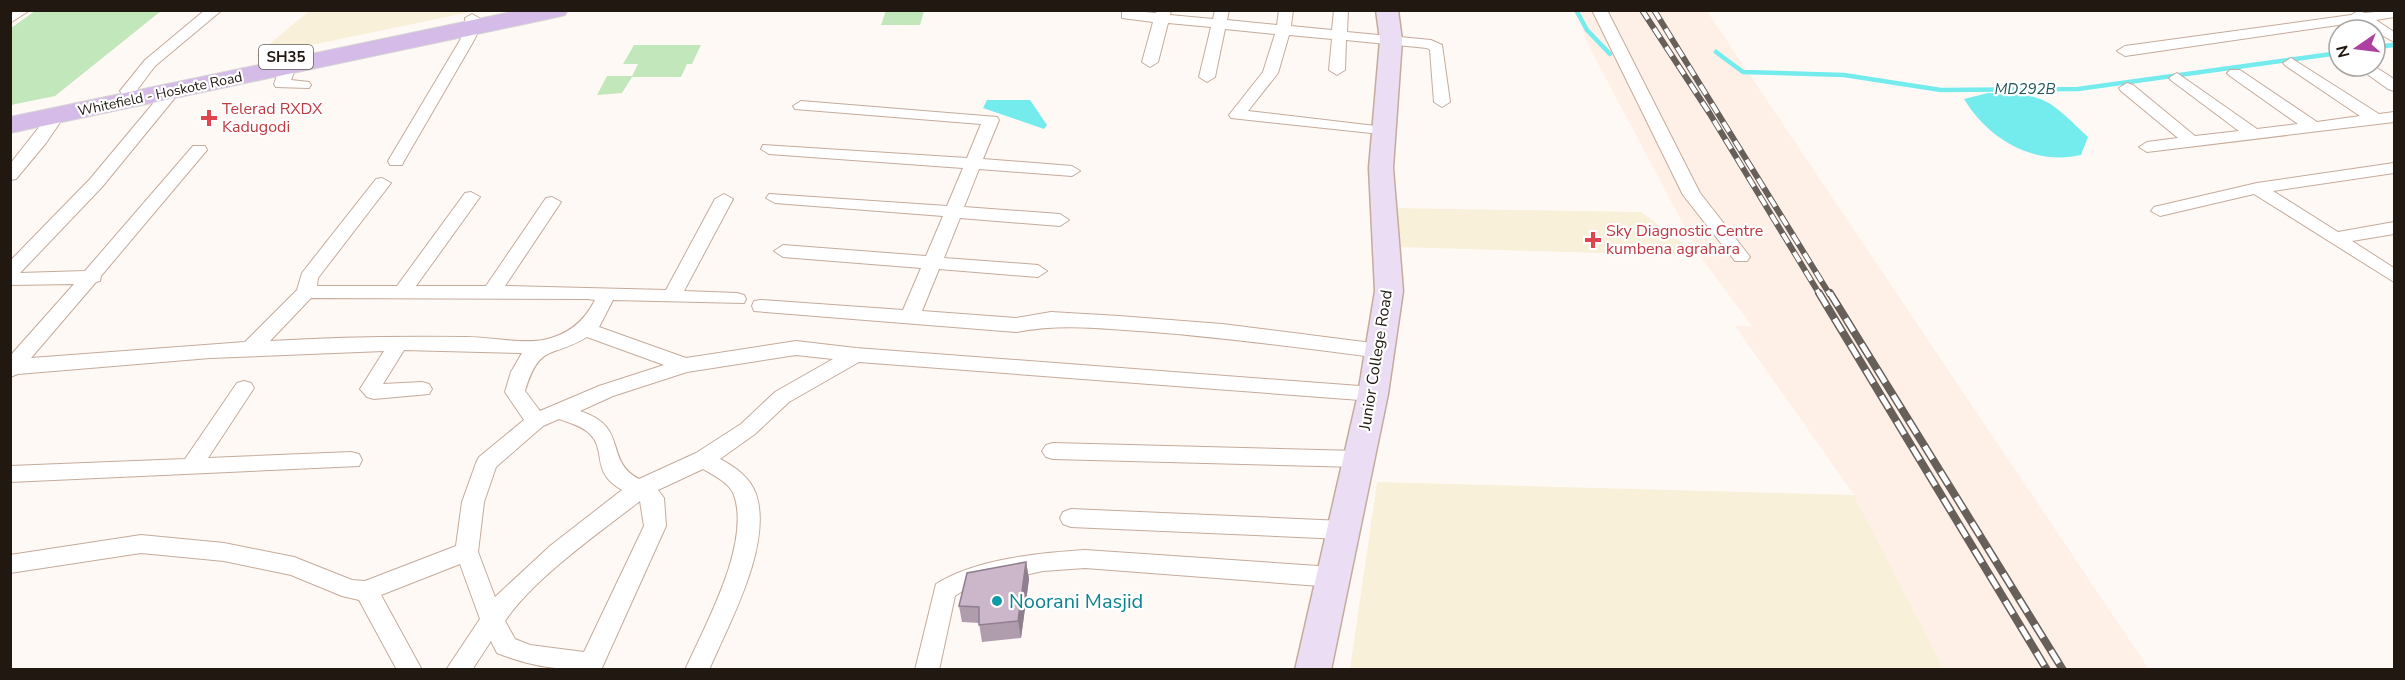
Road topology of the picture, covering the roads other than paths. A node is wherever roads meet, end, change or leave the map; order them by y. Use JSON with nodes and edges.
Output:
{"nodes":[{"id":1,"x":23,"y":10,"type":"edge"},
{"id":2,"x":215,"y":10,"type":"edge"},
{"id":3,"x":508,"y":10,"type":"edge"},
{"id":4,"x":556,"y":10,"type":"edge"},
{"id":5,"x":1128,"y":10,"type":"edge"},
{"id":6,"x":1286,"y":10,"type":"edge"},
{"id":7,"x":1341,"y":10,"type":"edge"},
{"id":8,"x":1387,"y":10,"type":"edge"},
{"id":9,"x":1599,"y":10,"type":"edge"},
{"id":10,"x":2394,"y":13,"type":"edge"},
{"id":11,"x":2357,"y":14,"type":"edge"},
{"id":12,"x":1163,"y":15,"type":"edge"},
{"id":13,"x":1220,"y":17,"type":"edge"},
{"id":14,"x":10,"y":19,"type":"edge"},
{"id":15,"x":472,"y":23,"type":"junction"},
{"id":16,"x":1283,"y":31,"type":"junction"},
{"id":17,"x":1339,"y":36,"type":"junction"},
{"id":18,"x":2394,"y":38,"type":"edge"},
{"id":19,"x":1391,"y":40,"type":"junction"},
{"id":20,"x":2125,"y":51,"type":"dead end"},
{"id":21,"x":1150,"y":62,"type":"dead end"},
{"id":22,"x":2291,"y":63,"type":"dead end"},
{"id":23,"x":1336,"y":70,"type":"dead end"},
{"id":24,"x":2235,"y":73,"type":"dead end"},
{"id":25,"x":1207,"y":77,"type":"dead end"},
{"id":26,"x":2177,"y":78,"type":"dead end"},
{"id":27,"x":2127,"y":88,"type":"dead end"},
{"id":28,"x":128,"y":91,"type":"junction"},
{"id":29,"x":172,"y":91,"type":"junction"},
{"id":30,"x":1442,"y":102,"type":"dead end"},
{"id":31,"x":801,"y":106,"type":"dead end"},
{"id":32,"x":10,"y":115,"type":"edge"},
{"id":33,"x":57,"y":115,"type":"junction"},
{"id":34,"x":2394,"y":117,"type":"edge"},
{"id":35,"x":2377,"y":120,"type":"junction"},
{"id":36,"x":10,"y":125,"type":"edge"},
{"id":37,"x":2313,"y":127,"type":"junction"},
{"id":38,"x":1384,"y":132,"type":"junction"},
{"id":39,"x":2254,"y":134,"type":"junction"},
{"id":40,"x":2192,"y":142,"type":"junction"},
{"id":41,"x":2147,"y":147,"type":"dead end"},
{"id":42,"x":768,"y":149,"type":"dead end"},
{"id":43,"x":200,"y":150,"type":"dead end"},
{"id":44,"x":396,"y":161,"type":"dead end"},
{"id":45,"x":972,"y":164,"type":"junction"},
{"id":46,"x":2394,"y":168,"type":"edge"},
{"id":47,"x":1072,"y":171,"type":"dead end"},
{"id":48,"x":10,"y":175,"type":"edge"},
{"id":49,"x":382,"y":183,"type":"dead end"},
{"id":50,"x":2257,"y":188,"type":"junction"},
{"id":51,"x":471,"y":197,"type":"dead end"},
{"id":52,"x":775,"y":198,"type":"dead end"},
{"id":53,"x":724,"y":199,"type":"dead end"},
{"id":54,"x":552,"y":202,"type":"dead end"},
{"id":55,"x":2160,"y":211,"type":"dead end"},
{"id":56,"x":953,"y":212,"type":"junction"},
{"id":57,"x":1060,"y":220,"type":"dead end"},
{"id":58,"x":2394,"y":228,"type":"edge"},
{"id":59,"x":2335,"y":238,"type":"junction"},
{"id":60,"x":783,"y":251,"type":"dead end"},
{"id":61,"x":1741,"y":258,"type":"dead end"},
{"id":62,"x":932,"y":263,"type":"junction"},
{"id":63,"x":1038,"y":271,"type":"dead end"},
{"id":64,"x":10,"y":272,"type":"edge"},
{"id":65,"x":2394,"y":276,"type":"edge"},
{"id":66,"x":93,"y":277,"type":"junction"},
{"id":67,"x":10,"y":279,"type":"edge"},
{"id":68,"x":404,"y":291,"type":"junction"},
{"id":69,"x":492,"y":291,"type":"junction"},
{"id":70,"x":306,"y":292,"type":"junction"},
{"id":71,"x":607,"y":293,"type":"junction"},
{"id":72,"x":672,"y":296,"type":"junction"},
{"id":73,"x":737,"y":299,"type":"dead end"},
{"id":74,"x":761,"y":306,"type":"dead end"},
{"id":75,"x":910,"y":317,"type":"junction"},
{"id":76,"x":586,"y":329,"type":"junction"},
{"id":77,"x":398,"y":344,"type":"junction"},
{"id":78,"x":252,"y":347,"type":"junction"},
{"id":79,"x":538,"y":347,"type":"junction"},
{"id":80,"x":1380,"y":351,"type":"junction"},
{"id":81,"x":856,"y":355,"type":"junction"},
{"id":82,"x":685,"y":365,"type":"junction"},
{"id":83,"x":12,"y":368,"type":"edge"},
{"id":84,"x":244,"y":388,"type":"dead end"},
{"id":85,"x":422,"y":389,"type":"dead end"},
{"id":86,"x":1373,"y":394,"type":"junction"},
{"id":87,"x":561,"y":412,"type":"junction"},
{"id":88,"x":536,"y":421,"type":"junction"},
{"id":89,"x":1053,"y":451,"type":"dead end"},
{"id":90,"x":704,"y":459,"type":"junction"},
{"id":91,"x":1358,"y":459,"type":"junction"},
{"id":92,"x":351,"y":460,"type":"dead end"},
{"id":93,"x":191,"y":466,"type":"junction"},
{"id":94,"x":10,"y":474,"type":"edge"},
{"id":95,"x":639,"y":496,"type":"junction"},
{"id":96,"x":1071,"y":518,"type":"dead end"},
{"id":97,"x":1343,"y":530,"type":"junction"},
{"id":98,"x":467,"y":552,"type":"junction"},
{"id":99,"x":10,"y":564,"type":"edge"},
{"id":100,"x":1333,"y":577,"type":"junction"},
{"id":101,"x":366,"y":591,"type":"junction"},
{"id":102,"x":492,"y":620,"type":"junction"},
{"id":103,"x":589,"y":667,"type":"edge"},
{"id":104,"x":410,"y":669,"type":"edge"},
{"id":105,"x":458,"y":669,"type":"edge"},
{"id":106,"x":697,"y":669,"type":"edge"},
{"id":107,"x":927,"y":669,"type":"edge"},
{"id":108,"x":1313,"y":669,"type":"edge"}],
"edges":[{"from":1,"to":14,"type":"street"},
{"from":2,"to":28,"type":"street"},
{"from":3,"to":15,"type":"main road","number":"SH35"},
{"from":4,"to":15,"type":"main road","name":"Whitefield - Hoskote Road","number":"SH35"},
{"from":5,"to":12,"type":"street"},
{"from":6,"to":16,"type":"street"},
{"from":7,"to":17,"type":"street"},
{"from":8,"to":19,"type":"street","name":"Junior College Road"},
{"from":9,"to":61,"type":"street"},
{"from":10,"to":11,"type":"street"},
{"from":11,"to":18,"type":"street"},
{"from":11,"to":20,"type":"street"},
{"from":12,"to":13,"type":"street"},
{"from":12,"to":21,"type":"street"},
{"from":13,"to":16,"type":"street"},
{"from":13,"to":25,"type":"street"},
{"from":15,"to":28,"type":"main road","number":"SH35"},
{"from":15,"to":29,"type":"main road","name":"Whitefield - Hoskote Road","number":"SH35"},
{"from":15,"to":44,"type":"street"},
{"from":16,"to":17,"type":"street"},
{"from":16,"to":38,"type":"street"},
{"from":17,"to":19,"type":"street"},
{"from":17,"to":23,"type":"street"},
{"from":19,"to":30,"type":"street"},
{"from":19,"to":38,"type":"street","name":"Junior College Road"},
{"from":22,"to":35,"type":"street"},
{"from":24,"to":37,"type":"street"},
{"from":26,"to":39,"type":"street"},
{"from":27,"to":40,"type":"street"},
{"from":28,"to":32,"type":"main road","number":"SH35"},
{"from":29,"to":33,"type":"main road","name":"Whitefield - Hoskote Road","number":"SH35"},
{"from":29,"to":64,"type":"street"},
{"from":31,"to":45,"type":"street"},
{"from":33,"to":36,"type":"main road","name":"Whitefield - Hoskote Road","number":"SH35"},
{"from":33,"to":48,"type":"street"},
{"from":34,"to":35,"type":"street"},
{"from":35,"to":37,"type":"street"},
{"from":37,"to":39,"type":"street"},
{"from":38,"to":80,"type":"street","name":"Junior College Road"},
{"from":39,"to":40,"type":"street"},
{"from":40,"to":41,"type":"street"},
{"from":42,"to":45,"type":"street"},
{"from":43,"to":66,"type":"street"},
{"from":45,"to":47,"type":"street"},
{"from":45,"to":56,"type":"street"},
{"from":46,"to":50,"type":"street"},
{"from":49,"to":70,"type":"street"},
{"from":50,"to":55,"type":"street"},
{"from":50,"to":59,"type":"street"},
{"from":51,"to":68,"type":"street"},
{"from":52,"to":56,"type":"street"},
{"from":53,"to":72,"type":"street"},
{"from":54,"to":69,"type":"street"},
{"from":56,"to":57,"type":"street"},
{"from":56,"to":62,"type":"street"},
{"from":58,"to":59,"type":"street"},
{"from":59,"to":65,"type":"street"},
{"from":60,"to":62,"type":"street"},
{"from":62,"to":63,"type":"street"},
{"from":62,"to":75,"type":"street"},
{"from":66,"to":67,"type":"street"},
{"from":66,"to":83,"type":"street"},
{"from":68,"to":69,"type":"street"},
{"from":68,"to":70,"type":"street"},
{"from":69,"to":71,"type":"street"},
{"from":70,"to":78,"type":"street"},
{"from":71,"to":72,"type":"street"},
{"from":71,"to":76,"type":"street"},
{"from":72,"to":73,"type":"street"},
{"from":74,"to":75,"type":"street"},
{"from":75,"to":80,"type":"street"},
{"from":76,"to":79,"type":"street"},
{"from":76,"to":82,"type":"street"},
{"from":77,"to":78,"type":"street"},
{"from":77,"to":79,"type":"street"},
{"from":77,"to":85,"type":"street"},
{"from":78,"to":83,"type":"street"},
{"from":79,"to":88,"type":"street"},
{"from":80,"to":86,"type":"street","name":"Junior College Road"},
{"from":81,"to":82,"type":"street"},
{"from":81,"to":86,"type":"street"},
{"from":81,"to":90,"type":"street"},
{"from":82,"to":87,"type":"street"},
{"from":84,"to":93,"type":"street"},
{"from":86,"to":91,"type":"street","name":"Junior College Road"},
{"from":87,"to":88,"type":"street"},
{"from":87,"to":95,"type":"street"},
{"from":88,"to":98,"type":"street"},
{"from":89,"to":91,"type":"street"},
{"from":90,"to":95,"type":"street"},
{"from":90,"to":106,"type":"street"},
{"from":91,"to":97,"type":"street","name":"Junior College Road"},
{"from":92,"to":93,"type":"street"},
{"from":93,"to":94,"type":"street"},
{"from":95,"to":102,"type":"street"},
{"from":95,"to":103,"type":"street"},
{"from":96,"to":97,"type":"street"},
{"from":97,"to":100,"type":"street","name":"Junior College Road"},
{"from":98,"to":101,"type":"street"},
{"from":98,"to":102,"type":"street"},
{"from":99,"to":101,"type":"street"},
{"from":100,"to":107,"type":"street"},
{"from":100,"to":108,"type":"street","name":"Junior College Road"},
{"from":101,"to":104,"type":"street"},
{"from":102,"to":103,"type":"street"},
{"from":102,"to":105,"type":"street"}]}
